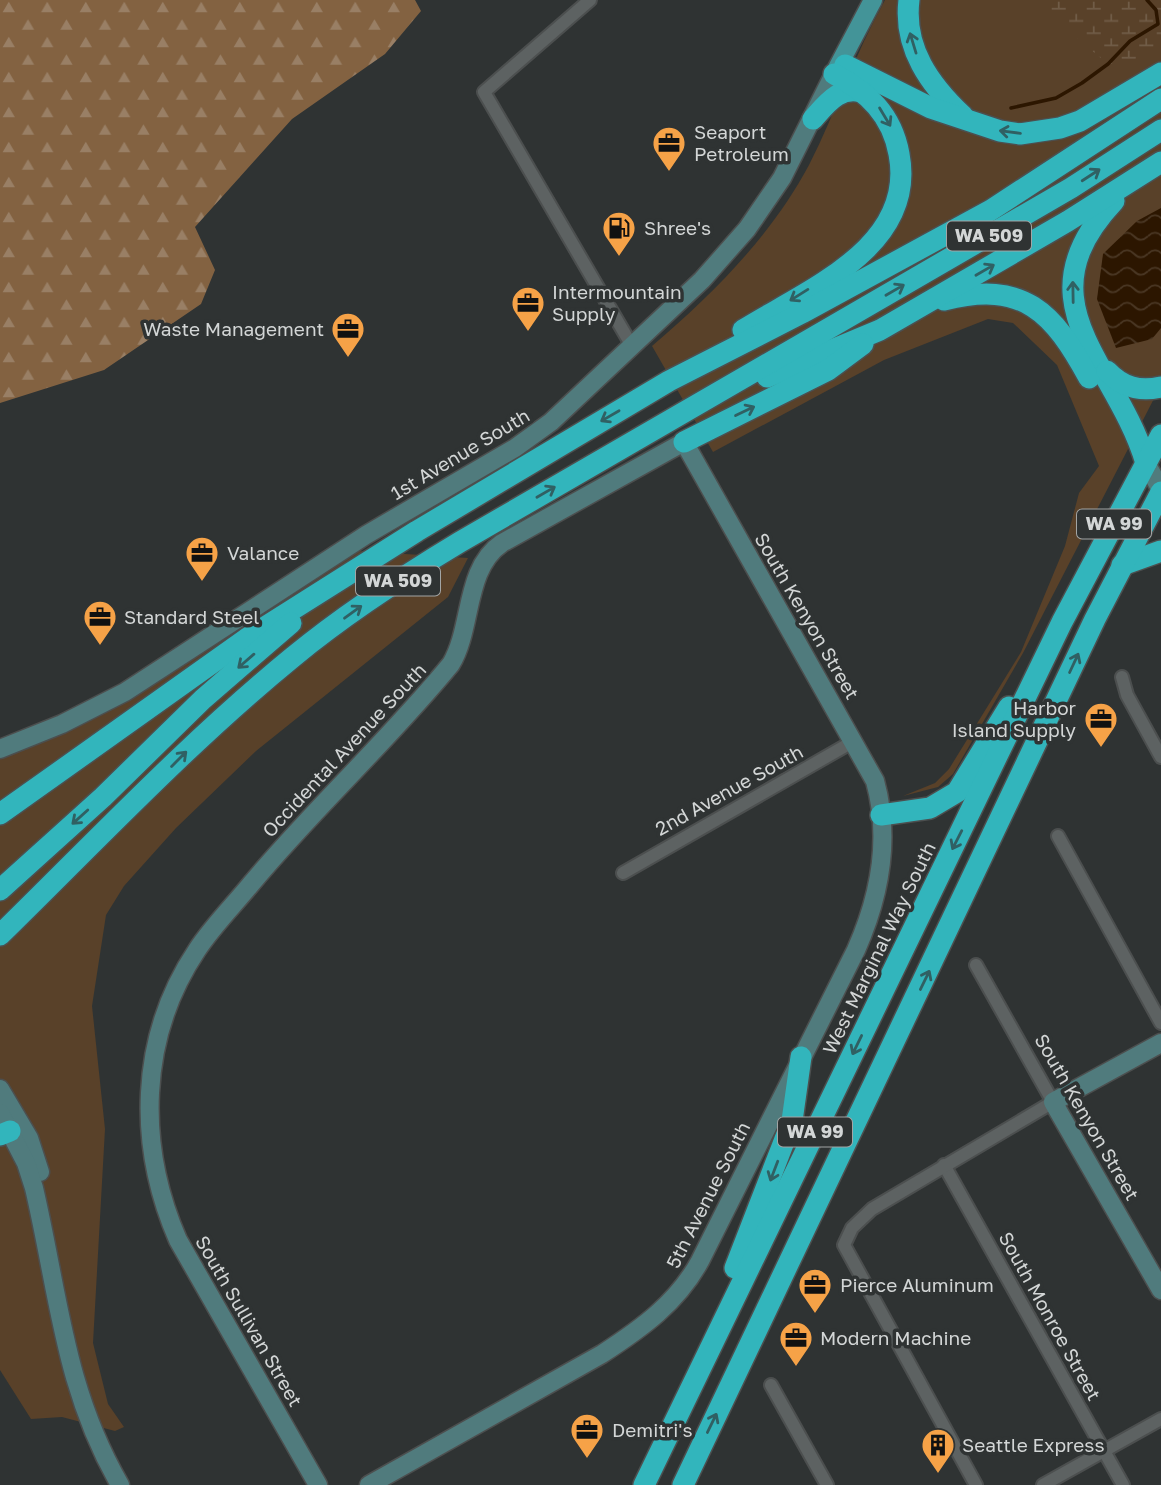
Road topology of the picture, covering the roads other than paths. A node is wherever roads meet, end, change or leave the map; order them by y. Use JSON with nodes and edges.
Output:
{"nodes":[{"id":1,"x":590,"y":0,"type":"edge"},
{"id":2,"x":873,"y":0,"type":"edge"},
{"id":3,"x":909,"y":0,"type":"edge"},
{"id":4,"x":837,"y":68,"type":"junction"},
{"id":5,"x":1161,"y":73,"type":"edge"},
{"id":6,"x":867,"y":94,"type":"junction"},
{"id":7,"x":1161,"y":99,"type":"edge"},
{"id":8,"x":965,"y":117,"type":"junction"},
{"id":9,"x":813,"y":119,"type":"junction"},
{"id":10,"x":1161,"y":130,"type":"edge"},
{"id":11,"x":1161,"y":162,"type":"edge"},
{"id":12,"x":1132,"y":183,"type":"junction"},
{"id":13,"x":926,"y":304,"type":"junction"},
{"id":14,"x":880,"y":330,"type":"junction"},
{"id":15,"x":632,"y":346,"type":"junction"},
{"id":16,"x":1094,"y":356,"type":"junction"},
{"id":17,"x":669,"y":381,"type":"junction"},
{"id":18,"x":1161,"y":387,"type":"edge"},
{"id":19,"x":701,"y":404,"type":"junction"},
{"id":20,"x":1161,"y":435,"type":"edge"},
{"id":21,"x":684,"y":442,"type":"junction"},
{"id":22,"x":1146,"y":463,"type":"junction"},
{"id":23,"x":1161,"y":491,"type":"edge"},
{"id":24,"x":417,"y":531,"type":"junction"},
{"id":25,"x":1161,"y":551,"type":"edge"},
{"id":26,"x":1122,"y":565,"type":"junction"},
{"id":27,"x":1062,"y":622,"type":"junction"},
{"id":28,"x":1122,"y":677,"type":"dead end"},
{"id":29,"x":854,"y":741,"type":"junction"},
{"id":30,"x":0,"y":749,"type":"edge"},
{"id":31,"x":1161,"y":757,"type":"edge"},
{"id":32,"x":0,"y":814,"type":"edge"},
{"id":33,"x":881,"y":815,"type":"junction"},
{"id":34,"x":1058,"y":836,"type":"dead end"},
{"id":35,"x":83,"y":854,"type":"junction"},
{"id":36,"x":623,"y":873,"type":"dead end"},
{"id":37,"x":0,"y":890,"type":"edge"},
{"id":38,"x":0,"y":919,"type":"edge"},
{"id":39,"x":0,"y":935,"type":"edge"},
{"id":40,"x":976,"y":965,"type":"dead end"},
{"id":41,"x":1161,"y":1023,"type":"edge"},
{"id":42,"x":1161,"y":1043,"type":"edge"},
{"id":43,"x":801,"y":1058,"type":"junction"},
{"id":44,"x":0,"y":1089,"type":"edge"},
{"id":45,"x":1053,"y":1102,"type":"junction"},
{"id":46,"x":3,"y":1127,"type":"edge"},
{"id":47,"x":944,"y":1165,"type":"junction"},
{"id":48,"x":155,"y":1171,"type":"joint"},
{"id":49,"x":1161,"y":1290,"type":"edge"},
{"id":50,"x":60,"y":1313,"type":"junction"},
{"id":51,"x":771,"y":1385,"type":"dead end"},
{"id":52,"x":1161,"y":1419,"type":"edge"},
{"id":53,"x":1103,"y":1451,"type":"junction"},
{"id":54,"x":659,"y":1455,"type":"junction"},
{"id":55,"x":120,"y":1485,"type":"edge"},
{"id":56,"x":318,"y":1485,"type":"edge"},
{"id":57,"x":369,"y":1485,"type":"edge"},
{"id":58,"x":644,"y":1485,"type":"edge"},
{"id":59,"x":683,"y":1485,"type":"edge"},
{"id":60,"x":827,"y":1485,"type":"edge"},
{"id":61,"x":976,"y":1485,"type":"edge"},
{"id":62,"x":1043,"y":1485,"type":"edge"},
{"id":63,"x":1123,"y":1485,"type":"edge"}],
"edges":[{"from":1,"to":15,"type":"street"},
{"from":2,"to":4,"type":"main road","name":"1st Avenue South"},
{"from":8,"to":3,"type":"highway","one_way":true},
{"from":4,"to":6,"type":"highway"},
{"from":4,"to":8,"type":"highway"},
{"from":4,"to":9,"type":"street","name":"1st Avenue South"},
{"from":5,"to":8,"type":"highway","one_way":true},
{"from":6,"to":9,"type":"highway"},
{"from":6,"to":17,"type":"highway","one_way":true},
{"from":7,"to":17,"type":"highway","number":"WA 509"},
{"from":9,"to":15,"type":"street","name":"1st Avenue South"},
{"from":19,"to":10,"type":"highway","number":"WA 509","one_way":true},
{"from":11,"to":12,"type":"highway"},
{"from":13,"to":12,"type":"highway","one_way":true},
{"from":16,"to":12,"type":"highway","one_way":true},
{"from":13,"to":14,"type":"highway"},
{"from":13,"to":22,"type":"highway"},
{"from":14,"to":19,"type":"highway"},
{"from":21,"to":14,"type":"highway","one_way":true},
{"from":15,"to":30,"type":"street","name":"1st Avenue South"},
{"from":16,"to":18,"type":"highway"},
{"from":16,"to":22,"type":"highway"},
{"from":17,"to":24,"type":"highway","number":"WA 509","one_way":true},
{"from":35,"to":19,"type":"highway","number":"WA 509","one_way":true},
{"from":20,"to":22,"type":"highway","name":"West Marginal Way South","number":"WA 99"},
{"from":21,"to":29,"type":"street","name":"South Kenyon Street"},
{"from":21,"to":48,"type":"street","name":"Occidental Avenue South"},
{"from":22,"to":23,"type":"street","number":"WA 99"},
{"from":22,"to":27,"type":"highway","name":"West Marginal Way South","number":"WA 99"},
{"from":23,"to":26,"type":"highway","number":"WA 99"},
{"from":24,"to":32,"type":"highway"},
{"from":24,"to":37,"type":"highway","number":"WA 509","one_way":true},
{"from":25,"to":26,"type":"highway"},
{"from":59,"to":26,"type":"highway","number":"WA 99","one_way":true},
{"from":27,"to":33,"type":"highway"},
{"from":27,"to":54,"type":"highway","name":"West Marginal Way South","number":"WA 99","one_way":true},
{"from":28,"to":31,"type":"street"},
{"from":29,"to":33,"type":"street","name":"South Kenyon Street"},
{"from":29,"to":36,"type":"street","name":"2nd Avenue South"},
{"from":33,"to":43,"type":"street","name":"5th Avenue South"},
{"from":34,"to":41,"type":"street"},
{"from":35,"to":38,"type":"highway","number":"WA 509"},
{"from":35,"to":39,"type":"highway"},
{"from":40,"to":45,"type":"street","name":"South Kenyon Street"},
{"from":42,"to":45,"type":"street"},
{"from":43,"to":54,"type":"highway","one_way":true},
{"from":43,"to":57,"type":"street","name":"5th Avenue South"},
{"from":44,"to":50,"type":"street"},
{"from":45,"to":47,"type":"street"},
{"from":45,"to":49,"type":"street","name":"South Kenyon Street"},
{"from":46,"to":50,"type":"street"},
{"from":47,"to":53,"type":"street","name":"South Monroe Street"},
{"from":47,"to":61,"type":"street"},
{"from":48,"to":56,"type":"street","name":"South Sullivan Street"},
{"from":50,"to":55,"type":"street"},
{"from":51,"to":60,"type":"street"},
{"from":52,"to":53,"type":"street"},
{"from":53,"to":62,"type":"street"},
{"from":53,"to":63,"type":"street","name":"South Monroe Street"},
{"from":54,"to":58,"type":"highway","name":"West Marginal Way South","number":"WA 99"}]}
